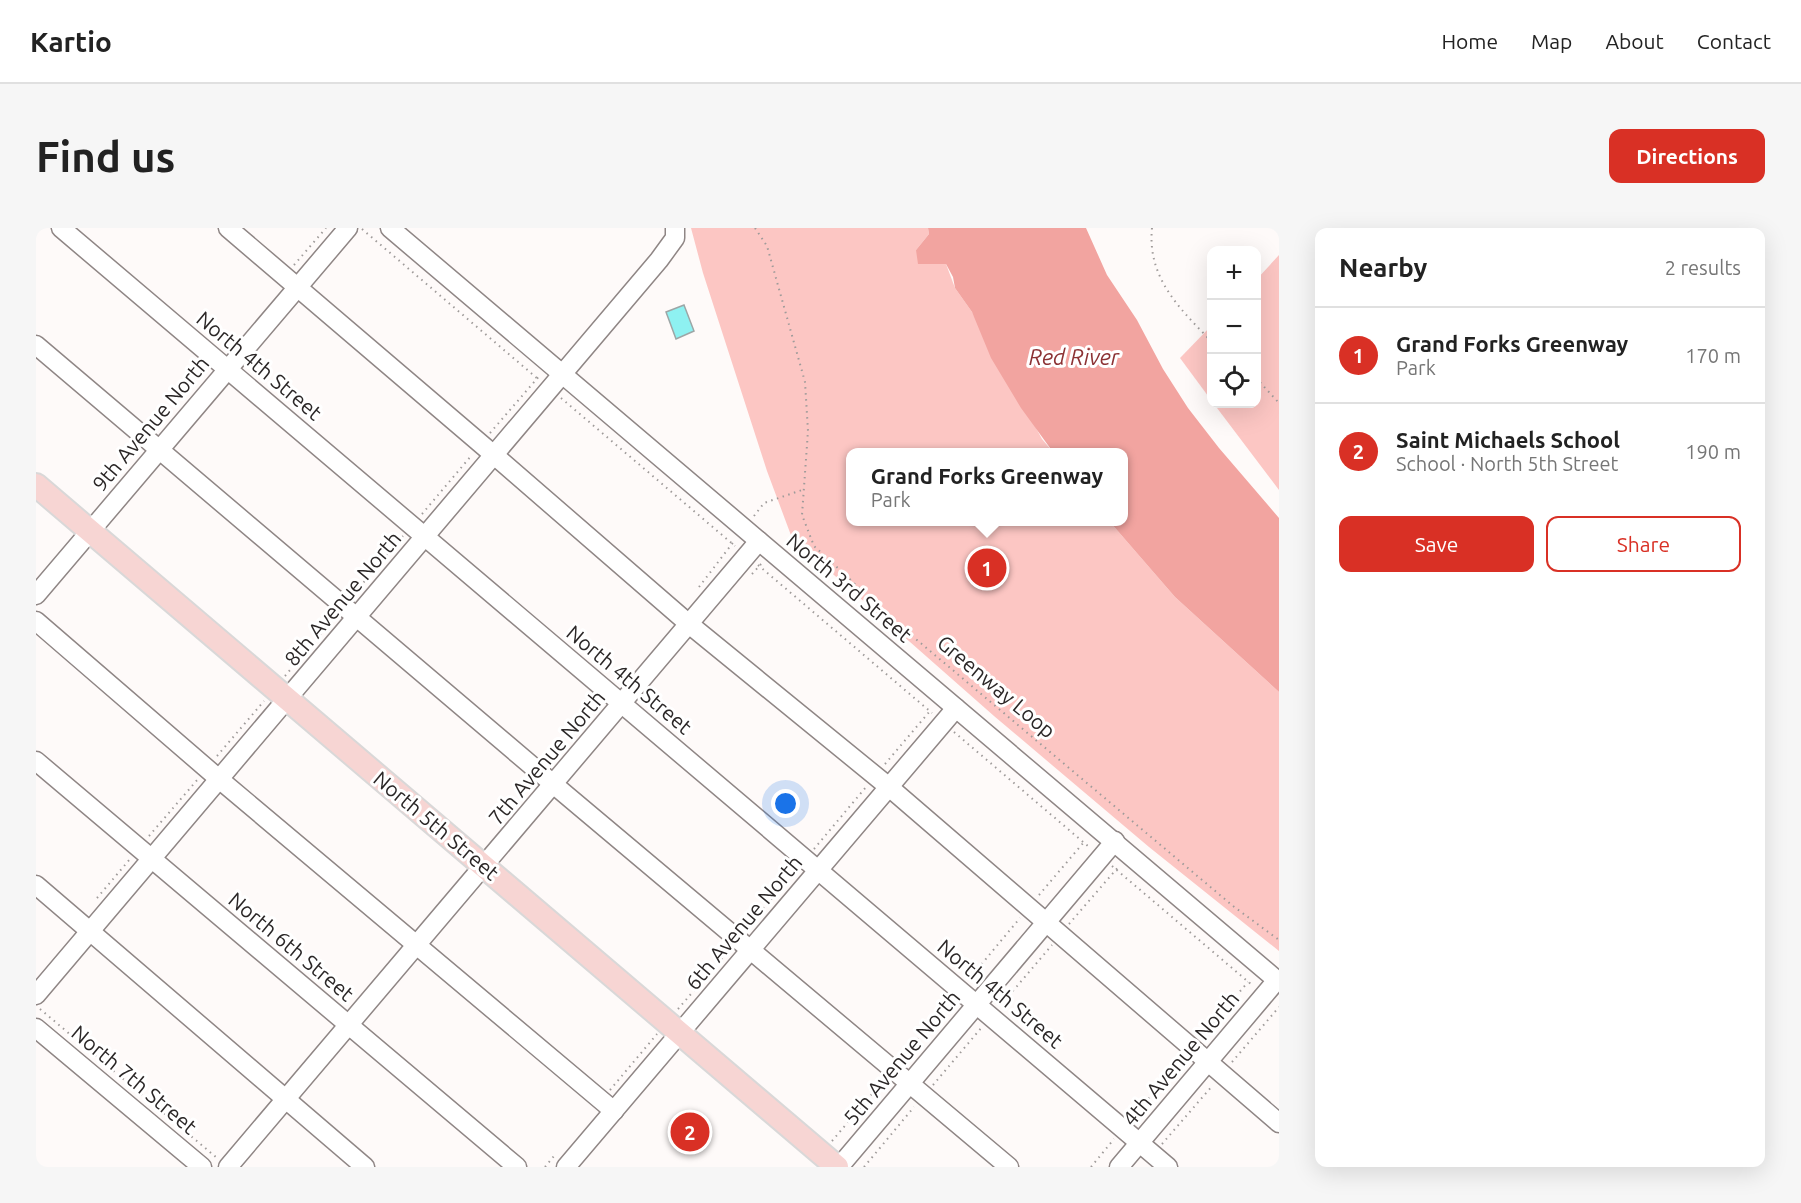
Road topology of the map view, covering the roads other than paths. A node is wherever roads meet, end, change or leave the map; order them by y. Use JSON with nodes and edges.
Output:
{"nodes":[{"id":1,"x":61,"y":228,"type":"edge"},
{"id":2,"x":228,"y":228,"type":"edge"},
{"id":3,"x":348,"y":228,"type":"edge"},
{"id":4,"x":390,"y":228,"type":"edge"},
{"id":5,"x":675,"y":228,"type":"edge"},
{"id":6,"x":298,"y":287,"type":"junction"},
{"id":7,"x":36,"y":345,"type":"edge"},
{"id":8,"x":556,"y":368,"type":"junction"},
{"id":9,"x":228,"y":369,"type":"junction"},
{"id":10,"x":488,"y":449,"type":"junction"},
{"id":11,"x":159,"y":450,"type":"junction"},
{"id":12,"x":36,"y":485,"type":"edge"},
{"id":13,"x":90,"y":530,"type":"junction"},
{"id":14,"x":419,"y":531,"type":"junction"},
{"id":15,"x":759,"y":541,"type":"junction"},
{"id":16,"x":36,"y":595,"type":"edge"},
{"id":17,"x":351,"y":611,"type":"junction"},
{"id":18,"x":36,"y":621,"type":"edge"},
{"id":19,"x":689,"y":624,"type":"junction"},
{"id":20,"x":281,"y":694,"type":"junction"},
{"id":21,"x":622,"y":703,"type":"junction"},
{"id":22,"x":956,"y":708,"type":"junction"},
{"id":23,"x":36,"y":761,"type":"edge"},
{"id":24,"x":213,"y":773,"type":"junction"},
{"id":25,"x":554,"y":785,"type":"junction"},
{"id":26,"x":889,"y":788,"type":"junction"},
{"id":27,"x":1115,"y":841,"type":"junction"},
{"id":28,"x":145,"y":853,"type":"junction"},
{"id":29,"x":484,"y":867,"type":"junction"},
{"id":30,"x":819,"y":870,"type":"junction"},
{"id":31,"x":36,"y":885,"type":"edge"},
{"id":32,"x":1047,"y":922,"type":"junction"},
{"id":33,"x":83,"y":926,"type":"junction"},
{"id":34,"x":417,"y":944,"type":"junction"},
{"id":35,"x":751,"y":950,"type":"junction"},
{"id":36,"x":1278,"y":981,"type":"edge"},
{"id":37,"x":36,"y":995,"type":"edge"},
{"id":38,"x":977,"y":1004,"type":"junction"},
{"id":39,"x":347,"y":1025,"type":"junction"},
{"id":40,"x":36,"y":1028,"type":"edge"},
{"id":41,"x":681,"y":1033,"type":"junction"},
{"id":42,"x":1208,"y":1062,"type":"junction"},
{"id":43,"x":910,"y":1083,"type":"junction"},
{"id":44,"x":285,"y":1099,"type":"junction"},
{"id":45,"x":614,"y":1111,"type":"junction"},
{"id":46,"x":1279,"y":1123,"type":"edge"},
{"id":47,"x":1146,"y":1149,"type":"junction"},
{"id":48,"x":833,"y":1163,"type":"edge"},
{"id":49,"x":216,"y":1164,"type":"edge"},
{"id":50,"x":365,"y":1167,"type":"edge"},
{"id":51,"x":517,"y":1167,"type":"edge"},
{"id":52,"x":566,"y":1167,"type":"edge"},
{"id":53,"x":1009,"y":1167,"type":"edge"},
{"id":54,"x":1119,"y":1167,"type":"edge"},
{"id":55,"x":1168,"y":1167,"type":"edge"}],
"edges":[{"from":1,"to":9,"type":"street","name":"North 4th Street"},
{"from":2,"to":6,"type":"street"},
{"from":3,"to":6,"type":"street","name":"9th Avenue North"},
{"from":4,"to":8,"type":"street","name":"North 3rd Street"},
{"from":5,"to":8,"type":"street","name":"8th Avenue North"},
{"from":6,"to":9,"type":"street","name":"9th Avenue North"},
{"from":6,"to":10,"type":"street"},
{"from":7,"to":11,"type":"street"},
{"from":8,"to":10,"type":"street","name":"8th Avenue North"},
{"from":8,"to":15,"type":"street","name":"North 3rd Street"},
{"from":9,"to":11,"type":"street","name":"9th Avenue North"},
{"from":9,"to":14,"type":"street","name":"North 4th Street"},
{"from":10,"to":14,"type":"street","name":"8th Avenue North"},
{"from":10,"to":19,"type":"street"},
{"from":11,"to":13,"type":"street","name":"9th Avenue North"},
{"from":11,"to":17,"type":"street"},
{"from":12,"to":13,"type":"main road","name":"North 5th Street"},
{"from":13,"to":16,"type":"street","name":"9th Avenue North"},
{"from":13,"to":20,"type":"main road","name":"North 5th Street"},
{"from":14,"to":17,"type":"street","name":"8th Avenue North"},
{"from":14,"to":21,"type":"street","name":"North 4th Street"},
{"from":15,"to":19,"type":"street","name":"7th Avenue North"},
{"from":15,"to":22,"type":"street","name":"North 3rd Street"},
{"from":17,"to":20,"type":"street","name":"8th Avenue North"},
{"from":17,"to":25,"type":"street"},
{"from":18,"to":24,"type":"street"},
{"from":19,"to":21,"type":"street","name":"7th Avenue North"},
{"from":19,"to":26,"type":"street"},
{"from":20,"to":24,"type":"street","name":"8th Avenue North"},
{"from":20,"to":29,"type":"main road","name":"North 5th Street"},
{"from":21,"to":25,"type":"street","name":"7th Avenue North"},
{"from":21,"to":30,"type":"street","name":"North 4th Street"},
{"from":22,"to":26,"type":"street","name":"6th Avenue North"},
{"from":22,"to":27,"type":"street","name":"North 3rd Street"},
{"from":23,"to":28,"type":"street","name":"North 6th Street"},
{"from":24,"to":28,"type":"street","name":"8th Avenue North"},
{"from":24,"to":34,"type":"street"},
{"from":25,"to":29,"type":"street","name":"7th Avenue North"},
{"from":25,"to":35,"type":"street"},
{"from":26,"to":30,"type":"street","name":"6th Avenue North"},
{"from":26,"to":32,"type":"street"},
{"from":27,"to":32,"type":"street","name":"5th Avenue North"},
{"from":27,"to":36,"type":"street","name":"North 3rd Street"},
{"from":28,"to":33,"type":"street","name":"8th Avenue North"},
{"from":28,"to":39,"type":"street","name":"North 6th Street"},
{"from":29,"to":34,"type":"street","name":"7th Avenue North"},
{"from":29,"to":41,"type":"main road","name":"North 5th Street"},
{"from":30,"to":35,"type":"street","name":"6th Avenue North"},
{"from":30,"to":38,"type":"street","name":"North 4th Street"},
{"from":31,"to":33,"type":"street"},
{"from":32,"to":38,"type":"street","name":"5th Avenue North"},
{"from":32,"to":42,"type":"street"},
{"from":33,"to":37,"type":"street","name":"8th Avenue North"},
{"from":33,"to":44,"type":"street"},
{"from":34,"to":39,"type":"street","name":"7th Avenue North"},
{"from":34,"to":45,"type":"street"},
{"from":35,"to":41,"type":"street","name":"6th Avenue North"},
{"from":35,"to":43,"type":"street"},
{"from":36,"to":42,"type":"street","name":"4th Avenue North"},
{"from":38,"to":43,"type":"street","name":"5th Avenue North"},
{"from":38,"to":47,"type":"street","name":"North 4th Street"},
{"from":39,"to":44,"type":"street","name":"7th Avenue North"},
{"from":39,"to":51,"type":"street","name":"North 6th Street"},
{"from":40,"to":49,"type":"street","name":"North 7th Street"},
{"from":41,"to":45,"type":"street","name":"6th Avenue North"},
{"from":41,"to":48,"type":"main road","name":"North 5th Street"},
{"from":42,"to":46,"type":"street"},
{"from":42,"to":47,"type":"street","name":"4th Avenue North"},
{"from":43,"to":48,"type":"street","name":"5th Avenue North"},
{"from":43,"to":53,"type":"street"},
{"from":44,"to":49,"type":"street","name":"7th Avenue North"},
{"from":44,"to":50,"type":"street"},
{"from":45,"to":52,"type":"street","name":"6th Avenue North"},
{"from":47,"to":54,"type":"street","name":"4th Avenue North"},
{"from":47,"to":55,"type":"street","name":"North 4th Street"}]}
